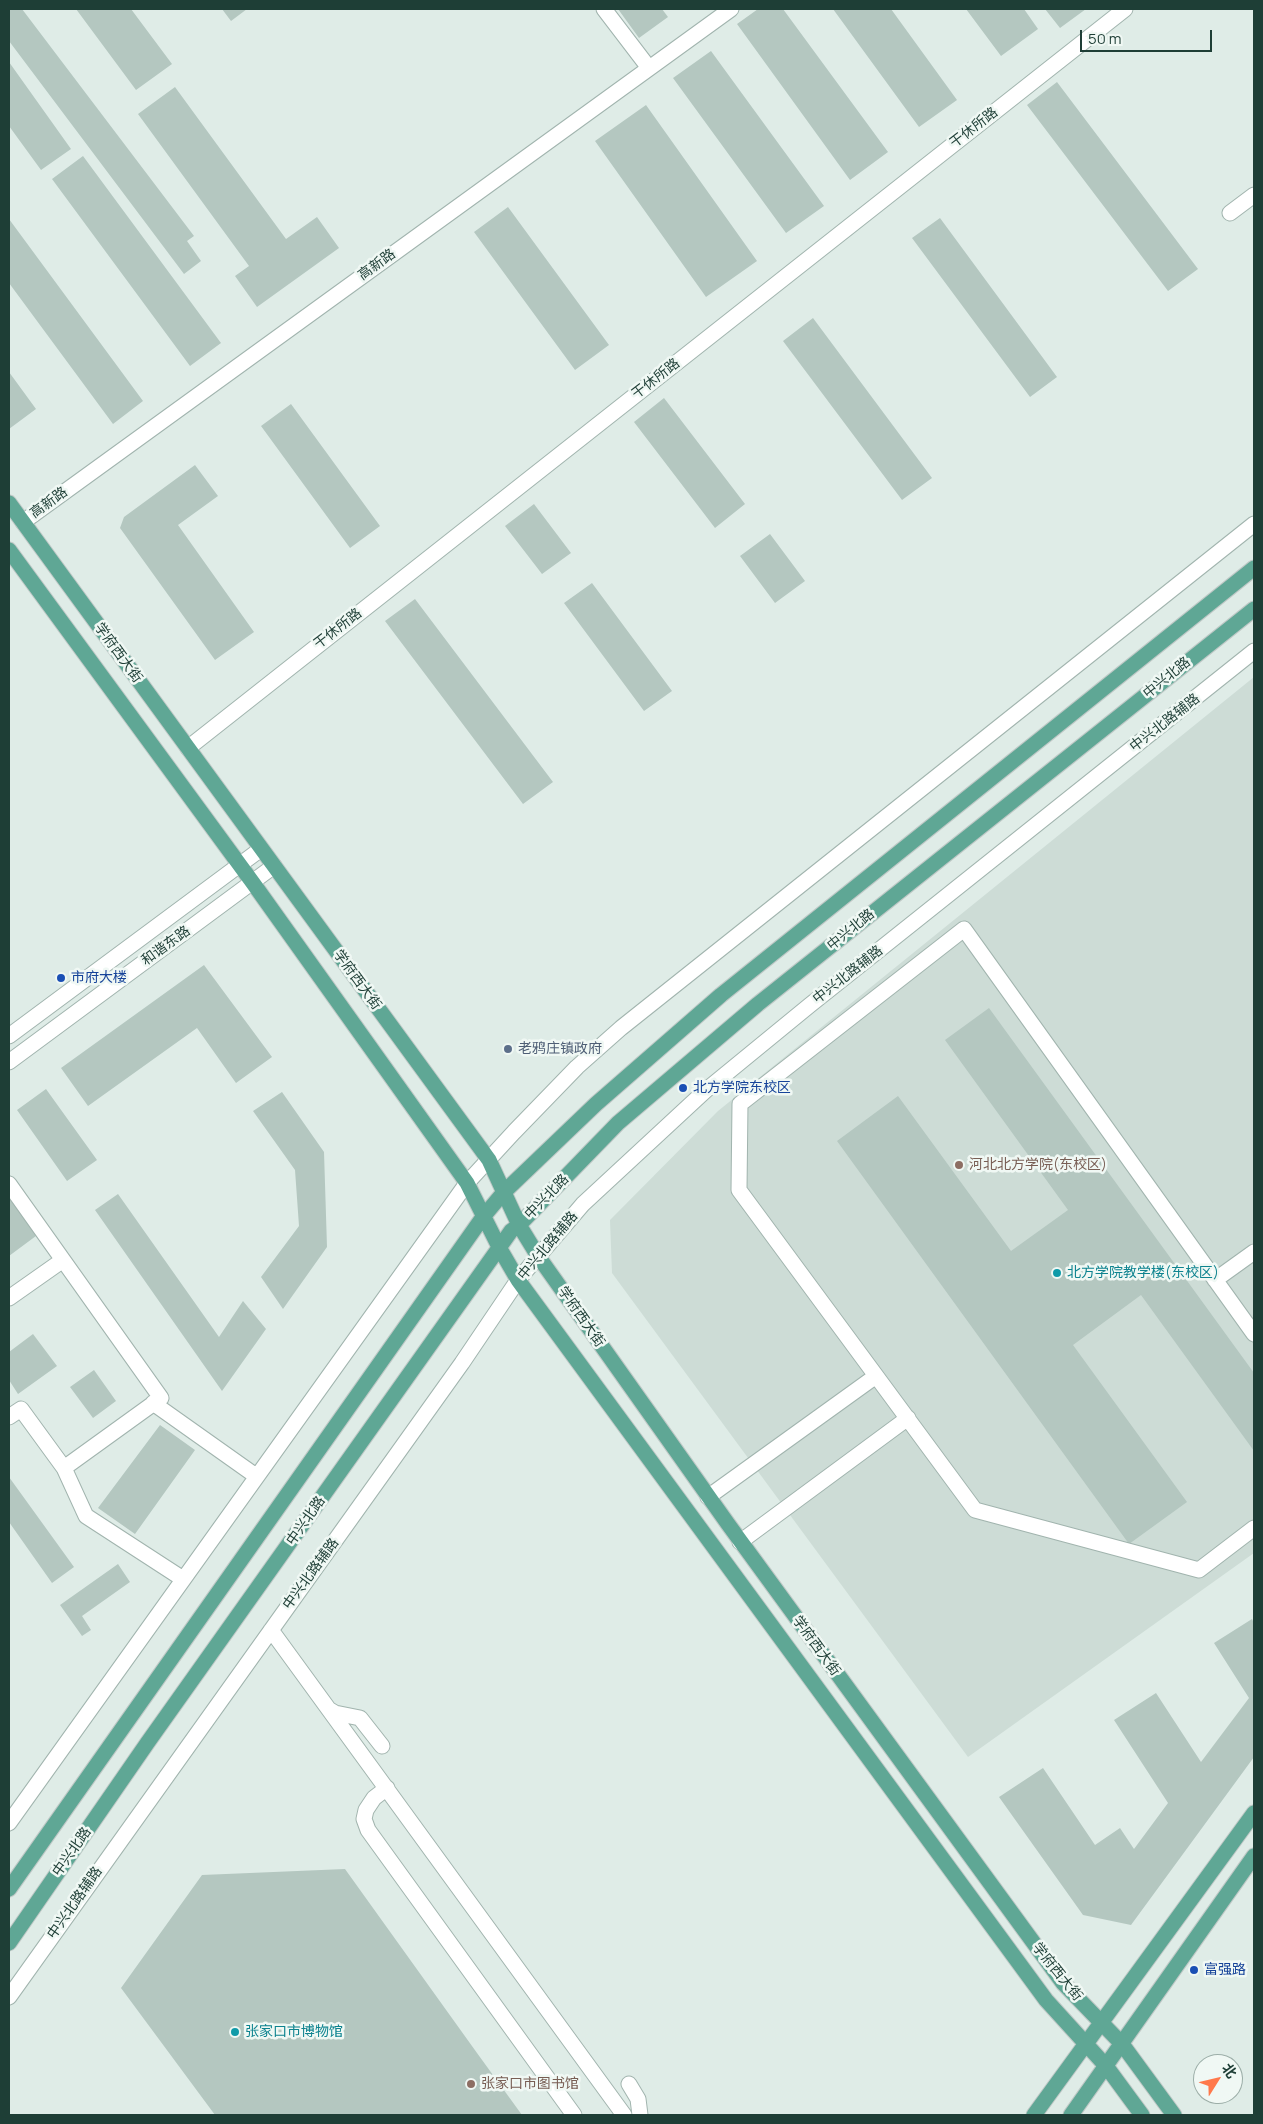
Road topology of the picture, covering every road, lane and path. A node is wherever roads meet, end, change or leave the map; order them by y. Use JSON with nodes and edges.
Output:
{"nodes":[{"id":1,"x":604,"y":9,"type":"edge"},
{"id":2,"x":731,"y":9,"type":"edge"},
{"id":3,"x":1125,"y":9,"type":"edge"},
{"id":4,"x":649,"y":68,"type":"junction"},
{"id":5,"x":1254,"y":195,"type":"edge"},
{"id":6,"x":1230,"y":213,"type":"dead end"},
{"id":7,"x":9,"y":503,"type":"edge"},
{"id":8,"x":22,"y":522,"type":"junction"},
{"id":9,"x":1254,"y":524,"type":"edge"},
{"id":10,"x":9,"y":550,"type":"edge"},
{"id":11,"x":1254,"y":568,"type":"edge"},
{"id":12,"x":1254,"y":609,"type":"edge"},
{"id":13,"x":1254,"y":651,"type":"edge"},
{"id":14,"x":188,"y":748,"type":"junction"},
{"id":15,"x":261,"y":849,"type":"junction"},
{"id":16,"x":239,"y":865,"type":"junction"},
{"id":17,"x":274,"y":866,"type":"junction"},
{"id":18,"x":253,"y":883,"type":"junction"},
{"id":19,"x":9,"y":1036,"type":"edge"},
{"id":20,"x":9,"y":1062,"type":"edge"},
{"id":21,"x":489,"y":1160,"type":"junction"},
{"id":22,"x":467,"y":1183,"type":"junction"},
{"id":23,"x":9,"y":1184,"type":"edge"},
{"id":24,"x":504,"y":1192,"type":"junction"},
{"id":25,"x":483,"y":1217,"type":"junction"},
{"id":26,"x":519,"y":1225,"type":"junction"},
{"id":27,"x":500,"y":1249,"type":"junction"},
{"id":28,"x":1254,"y":1252,"type":"edge"},
{"id":29,"x":538,"y":1256,"type":"junction"},
{"id":30,"x":62,"y":1260,"type":"junction"},
{"id":31,"x":518,"y":1280,"type":"junction"},
{"id":32,"x":1215,"y":1280,"type":"junction"},
{"id":33,"x":9,"y":1298,"type":"edge"},
{"id":34,"x":1254,"y":1334,"type":"edge"},
{"id":35,"x":876,"y":1376,"type":"junction"},
{"id":36,"x":153,"y":1403,"type":"junction"},
{"id":37,"x":9,"y":1417,"type":"edge"},
{"id":38,"x":908,"y":1418,"type":"junction"},
{"id":39,"x":64,"y":1468,"type":"junction"},
{"id":40,"x":256,"y":1476,"type":"junction"},
{"id":41,"x":708,"y":1497,"type":"junction"},
{"id":42,"x":1254,"y":1528,"type":"edge"},
{"id":43,"x":740,"y":1542,"type":"junction"},
{"id":44,"x":183,"y":1579,"type":"junction"},
{"id":45,"x":271,"y":1630,"type":"junction"},
{"id":46,"x":330,"y":1710,"type":"junction"},
{"id":47,"x":382,"y":1746,"type":"dead end"},
{"id":48,"x":387,"y":1788,"type":"junction"},
{"id":49,"x":1254,"y":1813,"type":"edge"},
{"id":50,"x":9,"y":1823,"type":"edge"},
{"id":51,"x":1254,"y":1856,"type":"edge"},
{"id":52,"x":9,"y":1889,"type":"edge"},
{"id":53,"x":9,"y":1943,"type":"edge"},
{"id":54,"x":9,"y":1996,"type":"edge"},
{"id":55,"x":1100,"y":2022,"type":"junction"},
{"id":56,"x":1086,"y":2044,"type":"junction"},
{"id":57,"x":1122,"y":2044,"type":"junction"},
{"id":58,"x":1106,"y":2066,"type":"junction"},
{"id":59,"x":630,"y":2084,"type":"dead end"},
{"id":60,"x":574,"y":2115,"type":"edge"},
{"id":61,"x":624,"y":2115,"type":"edge"},
{"id":62,"x":640,"y":2115,"type":"edge"},
{"id":63,"x":1034,"y":2115,"type":"edge"},
{"id":64,"x":1071,"y":2115,"type":"edge"},
{"id":65,"x":1142,"y":2115,"type":"edge"},
{"id":66,"x":1174,"y":2115,"type":"edge"}],
"edges":[{"from":1,"to":4,"type":"street"},
{"from":2,"to":4,"type":"street","name":"高新路"},
{"from":3,"to":14,"type":"street","name":"干休所路"},
{"from":4,"to":8,"type":"street","name":"高新路"},
{"from":5,"to":6,"type":"street"},
{"from":7,"to":8,"type":"main road","name":"学府西大街"},
{"from":8,"to":14,"type":"main road","name":"学府西大街"},
{"from":9,"to":21,"type":"street"},
{"from":10,"to":16,"type":"main road","name":"学府西大街"},
{"from":11,"to":24,"type":"main road"},
{"from":12,"to":26,"type":"main road","name":"中兴北路"},
{"from":13,"to":29,"type":"street","name":"中兴北路辅路"},
{"from":14,"to":15,"type":"main road","name":"学府西大街"},
{"from":15,"to":16,"type":"street","name":"和谐东路"},
{"from":15,"to":17,"type":"main road","name":"学府西大街"},
{"from":16,"to":18,"type":"main road","name":"学府西大街"},
{"from":16,"to":19,"type":"street","name":"和谐东路"},
{"from":17,"to":18,"type":"street","name":"和谐东路"},
{"from":17,"to":21,"type":"main road","name":"学府西大街"},
{"from":18,"to":20,"type":"street","name":"和谐东路"},
{"from":18,"to":22,"type":"main road","name":"学府西大街"},
{"from":21,"to":22,"type":"street"},
{"from":21,"to":24,"type":"main road","name":"学府西大街"},
{"from":22,"to":25,"type":"main road","name":"学府西大街"},
{"from":22,"to":40,"type":"street"},
{"from":23,"to":30,"type":"street"},
{"from":24,"to":25,"type":"main road"},
{"from":24,"to":26,"type":"main road","name":"学府西大街"},
{"from":25,"to":27,"type":"main road","name":"学府西大街"},
{"from":25,"to":52,"type":"main road"},
{"from":26,"to":27,"type":"main road","name":"中兴北路"},
{"from":26,"to":29,"type":"main road","name":"学府西大街"},
{"from":27,"to":31,"type":"main road","name":"学府西大街"},
{"from":27,"to":53,"type":"main road","name":"中兴北路"},
{"from":28,"to":32,"type":"street"},
{"from":29,"to":31,"type":"street","name":"中兴北路辅路"},
{"from":29,"to":41,"type":"main road","name":"学府西大街"},
{"from":30,"to":33,"type":"street"},
{"from":30,"to":36,"type":"street"},
{"from":31,"to":45,"type":"street","name":"中兴北路辅路"},
{"from":31,"to":56,"type":"main road","name":"学府西大街"},
{"from":32,"to":34,"type":"street"},
{"from":32,"to":35,"type":"street"},
{"from":35,"to":38,"type":"street"},
{"from":35,"to":41,"type":"street"},
{"from":36,"to":39,"type":"street"},
{"from":36,"to":40,"type":"street"},
{"from":37,"to":39,"type":"street"},
{"from":38,"to":42,"type":"street"},
{"from":38,"to":43,"type":"street"},
{"from":39,"to":44,"type":"street"},
{"from":40,"to":44,"type":"street"},
{"from":41,"to":43,"type":"main road","name":"学府西大街"},
{"from":43,"to":55,"type":"main road","name":"学府西大街"},
{"from":44,"to":50,"type":"street"},
{"from":45,"to":46,"type":"street"},
{"from":45,"to":54,"type":"street","name":"中兴北路辅路"},
{"from":46,"to":47,"type":"street"},
{"from":46,"to":48,"type":"street"},
{"from":48,"to":60,"type":"street"},
{"from":48,"to":61,"type":"street"},
{"from":49,"to":55,"type":"main road"},
{"from":51,"to":57,"type":"main road"},
{"from":55,"to":56,"type":"main road"},
{"from":55,"to":57,"type":"main road","name":"学府西大街"},
{"from":56,"to":58,"type":"main road","name":"学府西大街"},
{"from":56,"to":63,"type":"main road"},
{"from":57,"to":58,"type":"main road"},
{"from":57,"to":66,"type":"main road","name":"学府西大街"},
{"from":58,"to":64,"type":"main road"},
{"from":58,"to":65,"type":"main road","name":"学府西大街"},
{"from":59,"to":62,"type":"street"}]}
